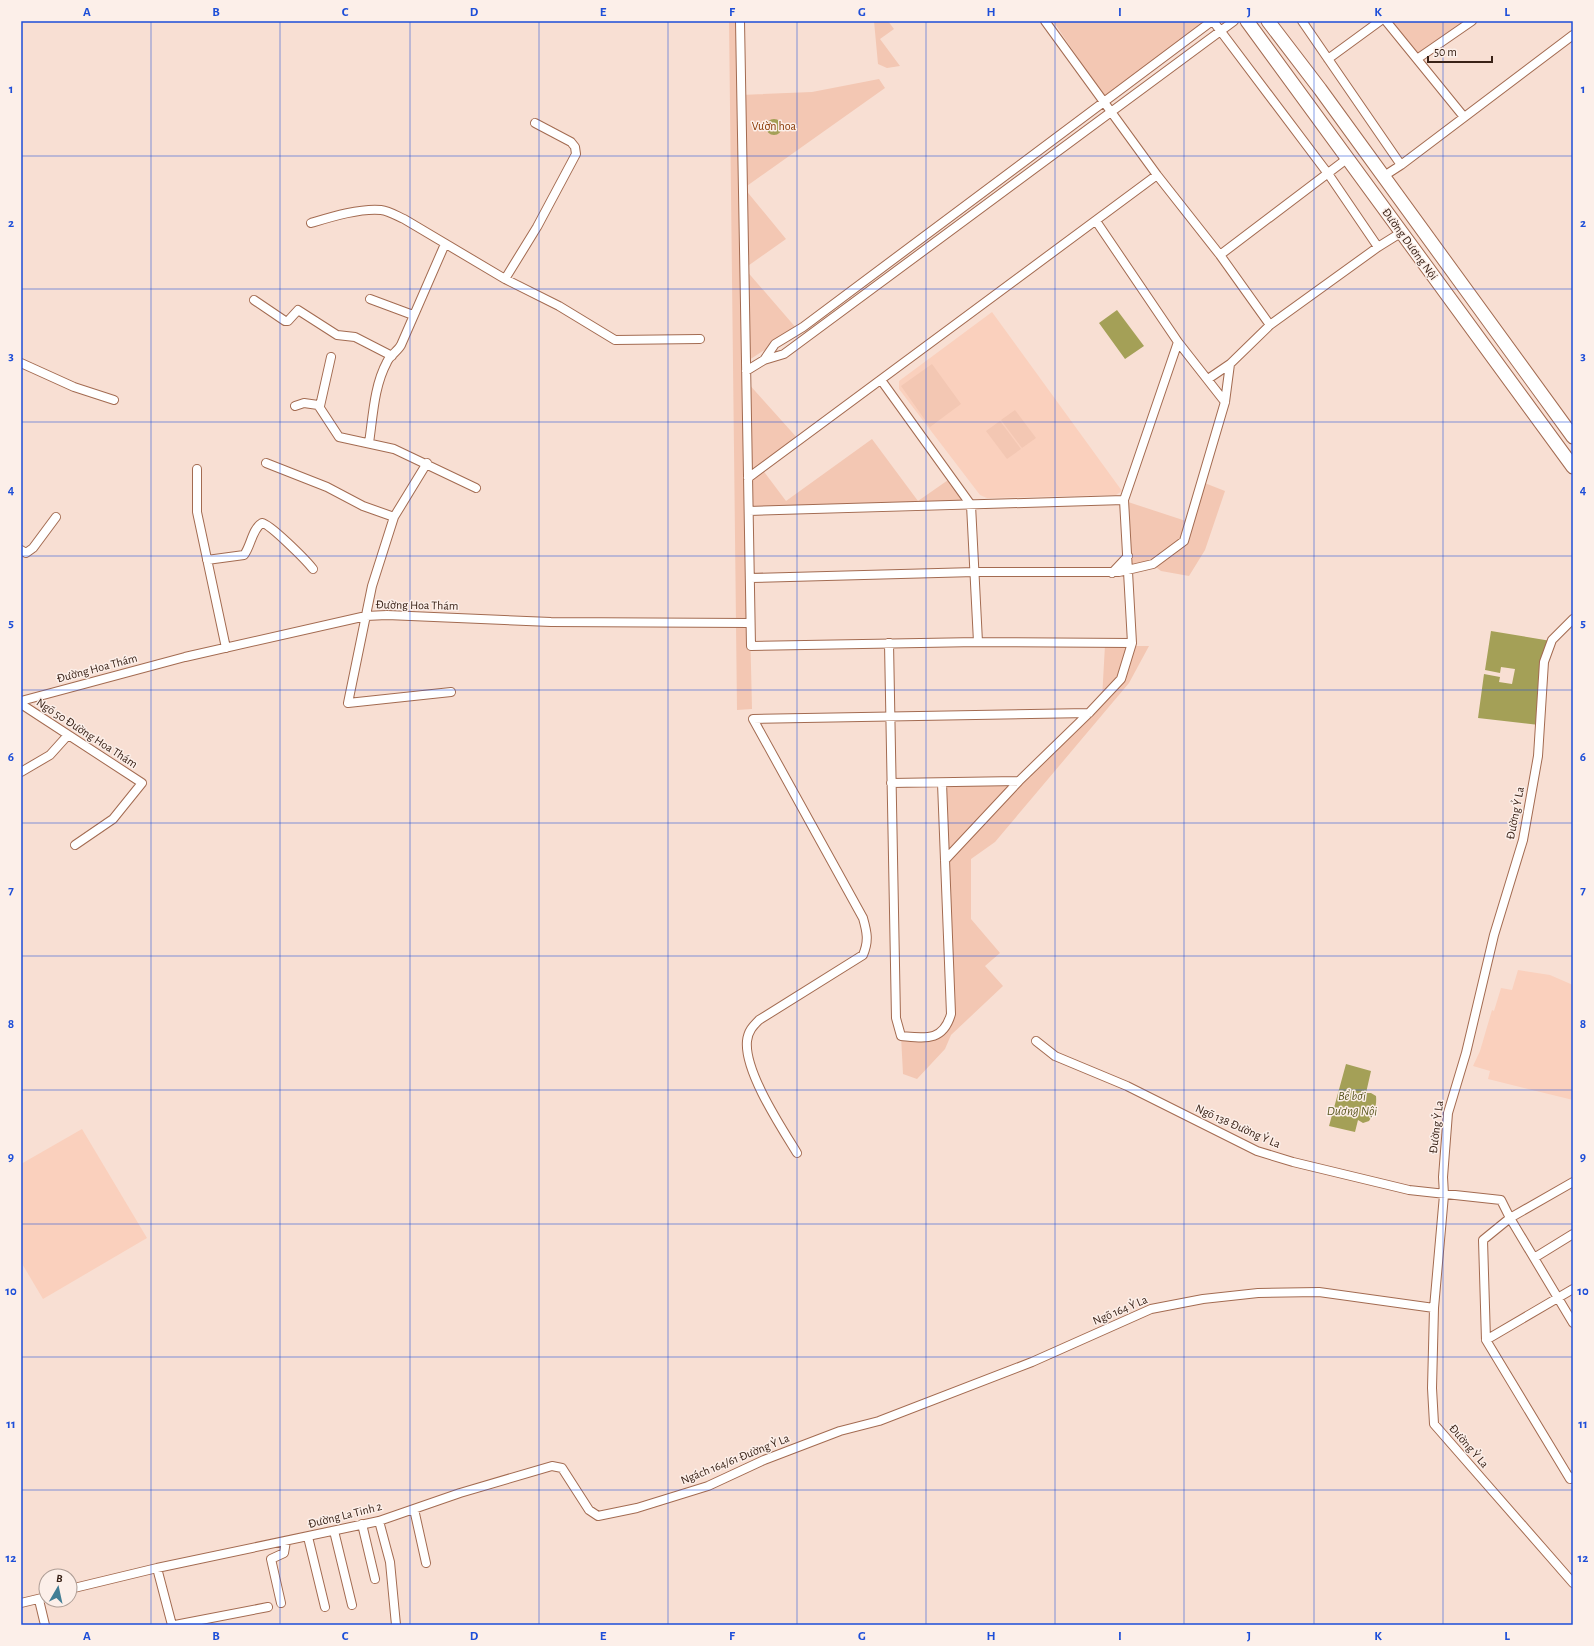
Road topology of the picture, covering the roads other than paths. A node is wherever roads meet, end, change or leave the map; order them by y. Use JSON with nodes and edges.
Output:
{"nodes":[{"id":1,"x":740,"y":21,"type":"edge"},
{"id":2,"x":1045,"y":21,"type":"edge"},
{"id":3,"x":1212,"y":21,"type":"edge"},
{"id":4,"x":1234,"y":21,"type":"edge"},
{"id":5,"x":1247,"y":21,"type":"edge"},
{"id":6,"x":1268,"y":21,"type":"edge"},
{"id":7,"x":1302,"y":21,"type":"edge"},
{"id":8,"x":1380,"y":21,"type":"edge"},
{"id":9,"x":1386,"y":21,"type":"edge"},
{"id":10,"x":1472,"y":21,"type":"edge"},
{"id":11,"x":1221,"y":32,"type":"junction"},
{"id":12,"x":1573,"y":35,"type":"edge"},
{"id":13,"x":1328,"y":59,"type":"junction"},
{"id":14,"x":1417,"y":59,"type":"junction"},
{"id":15,"x":1105,"y":102,"type":"junction"},
{"id":16,"x":1110,"y":112,"type":"junction"},
{"id":17,"x":1464,"y":117,"type":"junction"},
{"id":18,"x":535,"y":123,"type":"dead end"},
{"id":19,"x":1348,"y":158,"type":"junction"},
{"id":20,"x":1401,"y":165,"type":"junction"},
{"id":21,"x":1328,"y":174,"type":"junction"},
{"id":22,"x":1157,"y":175,"type":"junction"},
{"id":23,"x":1384,"y":176,"type":"junction"},
{"id":24,"x":1096,"y":221,"type":"junction"},
{"id":25,"x":311,"y":223,"type":"dead end"},
{"id":26,"x":1402,"y":232,"type":"junction"},
{"id":27,"x":445,"y":244,"type":"junction"},
{"id":28,"x":1378,"y":247,"type":"junction"},
{"id":29,"x":1220,"y":255,"type":"junction"},
{"id":30,"x":505,"y":279,"type":"junction"},
{"id":31,"x":370,"y":299,"type":"dead end"},
{"id":32,"x":254,"y":300,"type":"dead end"},
{"id":33,"x":413,"y":315,"type":"junction"},
{"id":34,"x":1270,"y":325,"type":"junction"},
{"id":35,"x":700,"y":339,"type":"dead end"},
{"id":36,"x":1178,"y":342,"type":"junction"},
{"id":37,"x":392,"y":356,"type":"junction"},
{"id":38,"x":330,"y":357,"type":"dead end"},
{"id":39,"x":764,"y":360,"type":"junction"},
{"id":40,"x":21,"y":363,"type":"edge"},
{"id":41,"x":1230,"y":364,"type":"junction"},
{"id":42,"x":746,"y":371,"type":"junction"},
{"id":43,"x":881,"y":380,"type":"junction"},
{"id":44,"x":1208,"y":380,"type":"junction"},
{"id":45,"x":114,"y":400,"type":"dead end"},
{"id":46,"x":1226,"y":402,"type":"junction"},
{"id":47,"x":294,"y":406,"type":"dead end"},
{"id":48,"x":320,"y":406,"type":"junction"},
{"id":49,"x":1573,"y":437,"type":"edge"},
{"id":50,"x":368,"y":443,"type":"junction"},
{"id":51,"x":266,"y":463,"type":"dead end"},
{"id":52,"x":427,"y":463,"type":"junction"},
{"id":53,"x":1573,"y":467,"type":"edge"},
{"id":54,"x":197,"y":469,"type":"dead end"},
{"id":55,"x":748,"y":478,"type":"junction"},
{"id":56,"x":476,"y":488,"type":"dead end"},
{"id":57,"x":1124,"y":500,"type":"junction"},
{"id":58,"x":971,"y":505,"type":"junction"},
{"id":59,"x":749,"y":511,"type":"junction"},
{"id":60,"x":56,"y":517,"type":"dead end"},
{"id":61,"x":394,"y":517,"type":"junction"},
{"id":62,"x":21,"y":550,"type":"edge"},
{"id":63,"x":1128,"y":556,"type":"junction"},
{"id":64,"x":207,"y":560,"type":"junction"},
{"id":65,"x":312,"y":569,"type":"dead end"},
{"id":66,"x":975,"y":572,"type":"junction"},
{"id":67,"x":1112,"y":572,"type":"junction"},
{"id":68,"x":1129,"y":572,"type":"junction"},
{"id":69,"x":750,"y":578,"type":"junction"},
{"id":70,"x":366,"y":616,"type":"junction"},
{"id":71,"x":1573,"y":619,"type":"edge"},
{"id":72,"x":750,"y":623,"type":"junction"},
{"id":73,"x":978,"y":642,"type":"junction"},
{"id":74,"x":889,"y":643,"type":"junction"},
{"id":75,"x":1132,"y":643,"type":"junction"},
{"id":76,"x":226,"y":648,"type":"junction"},
{"id":77,"x":451,"y":692,"type":"dead end"},
{"id":78,"x":21,"y":701,"type":"edge"},
{"id":79,"x":21,"y":704,"type":"edge"},
{"id":80,"x":1089,"y":713,"type":"junction"},
{"id":81,"x":890,"y":716,"type":"junction"},
{"id":82,"x":68,"y":735,"type":"junction"},
{"id":83,"x":21,"y":772,"type":"edge"},
{"id":84,"x":1019,"y":781,"type":"junction"},
{"id":85,"x":891,"y":783,"type":"junction"},
{"id":86,"x":942,"y":783,"type":"junction"},
{"id":87,"x":75,"y":845,"type":"dead end"},
{"id":88,"x":945,"y":860,"type":"junction"},
{"id":89,"x":1036,"y":1041,"type":"dead end"},
{"id":90,"x":797,"y":1153,"type":"dead end"},
{"id":91,"x":1573,"y":1182,"type":"edge"},
{"id":92,"x":1444,"y":1195,"type":"junction"},
{"id":93,"x":1510,"y":1218,"type":"junction"},
{"id":94,"x":1573,"y":1234,"type":"edge"},
{"id":95,"x":1534,"y":1258,"type":"junction"},
{"id":96,"x":1573,"y":1289,"type":"edge"},
{"id":97,"x":1558,"y":1298,"type":"junction"},
{"id":98,"x":1434,"y":1308,"type":"junction"},
{"id":99,"x":1573,"y":1323,"type":"edge"},
{"id":100,"x":1486,"y":1340,"type":"junction"},
{"id":101,"x":879,"y":1422,"type":"joint"},
{"id":102,"x":1573,"y":1477,"type":"edge"},
{"id":103,"x":414,"y":1509,"type":"junction"},
{"id":104,"x":598,"y":1516,"type":"joint"},
{"id":105,"x":379,"y":1521,"type":"junction"},
{"id":106,"x":362,"y":1524,"type":"junction"},
{"id":107,"x":334,"y":1531,"type":"junction"},
{"id":108,"x":308,"y":1536,"type":"junction"},
{"id":109,"x":286,"y":1541,"type":"junction"},
{"id":110,"x":426,"y":1563,"type":"dead end"},
{"id":111,"x":157,"y":1568,"type":"junction"},
{"id":112,"x":375,"y":1579,"type":"dead end"},
{"id":113,"x":1573,"y":1583,"type":"edge"},
{"id":114,"x":78,"y":1587,"type":"edge"},
{"id":115,"x":38,"y":1600,"type":"edge"},
{"id":116,"x":21,"y":1603,"type":"edge"},
{"id":117,"x":281,"y":1603,"type":"dead end"},
{"id":118,"x":352,"y":1605,"type":"dead end"},
{"id":119,"x":268,"y":1607,"type":"dead end"},
{"id":120,"x":325,"y":1607,"type":"dead end"},
{"id":121,"x":43,"y":1608,"type":"edge"},
{"id":122,"x":45,"y":1625,"type":"edge"},
{"id":123,"x":172,"y":1625,"type":"edge"},
{"id":124,"x":175,"y":1625,"type":"edge"},
{"id":125,"x":396,"y":1625,"type":"edge"}],
"edges":[{"from":1,"to":42,"type":"street"},
{"from":2,"to":15,"type":"street"},
{"from":3,"to":11,"type":"street"},
{"from":3,"to":15,"type":"street"},
{"from":4,"to":11,"type":"street"},
{"from":5,"to":19,"type":"main road","name":"Đường Dương Nội"},
{"from":6,"to":23,"type":"main road","name":"Đường Dương Nội"},
{"from":7,"to":13,"type":"street"},
{"from":8,"to":13,"type":"street"},
{"from":9,"to":14,"type":"street"},
{"from":10,"to":14,"type":"street"},
{"from":11,"to":16,"type":"street"},
{"from":11,"to":21,"type":"street"},
{"from":12,"to":17,"type":"street"},
{"from":13,"to":20,"type":"street"},
{"from":14,"to":17,"type":"street"},
{"from":15,"to":16,"type":"street"},
{"from":15,"to":39,"type":"street"},
{"from":16,"to":22,"type":"street"},
{"from":16,"to":39,"type":"street"},
{"from":17,"to":20,"type":"street"},
{"from":18,"to":30,"type":"street"},
{"from":19,"to":21,"type":"street"},
{"from":19,"to":26,"type":"main road","name":"Đường Dương Nội"},
{"from":20,"to":23,"type":"street"},
{"from":21,"to":28,"type":"street"},
{"from":21,"to":29,"type":"street"},
{"from":22,"to":24,"type":"street"},
{"from":22,"to":29,"type":"street"},
{"from":23,"to":49,"type":"main road","name":"Đường Dương Nội"},
{"from":24,"to":36,"type":"street"},
{"from":24,"to":43,"type":"street"},
{"from":25,"to":27,"type":"street"},
{"from":26,"to":28,"type":"street"},
{"from":26,"to":53,"type":"main road","name":"Đường Dương Nội"},
{"from":27,"to":30,"type":"street"},
{"from":27,"to":33,"type":"street"},
{"from":28,"to":34,"type":"street"},
{"from":29,"to":34,"type":"street"},
{"from":30,"to":35,"type":"street"},
{"from":31,"to":33,"type":"street"},
{"from":32,"to":37,"type":"street"},
{"from":33,"to":37,"type":"street"},
{"from":34,"to":41,"type":"street"},
{"from":36,"to":44,"type":"street"},
{"from":36,"to":57,"type":"street"},
{"from":37,"to":50,"type":"street"},
{"from":38,"to":48,"type":"street"},
{"from":39,"to":42,"type":"street"},
{"from":40,"to":45,"type":"street"},
{"from":41,"to":44,"type":"street"},
{"from":41,"to":46,"type":"street"},
{"from":42,"to":55,"type":"street"},
{"from":43,"to":55,"type":"street"},
{"from":43,"to":58,"type":"street"},
{"from":44,"to":46,"type":"street"},
{"from":46,"to":68,"type":"street"},
{"from":47,"to":48,"type":"street"},
{"from":48,"to":50,"type":"street"},
{"from":50,"to":52,"type":"street"},
{"from":51,"to":61,"type":"street"},
{"from":52,"to":56,"type":"street"},
{"from":52,"to":61,"type":"street"},
{"from":54,"to":64,"type":"street"},
{"from":55,"to":59,"type":"street"},
{"from":57,"to":58,"type":"street"},
{"from":57,"to":63,"type":"street"},
{"from":58,"to":59,"type":"street"},
{"from":58,"to":66,"type":"street"},
{"from":59,"to":69,"type":"street"},
{"from":60,"to":62,"type":"street"},
{"from":61,"to":70,"type":"street"},
{"from":63,"to":67,"type":"street"},
{"from":63,"to":68,"type":"street"},
{"from":64,"to":65,"type":"street"},
{"from":64,"to":76,"type":"street"},
{"from":66,"to":67,"type":"street"},
{"from":66,"to":69,"type":"street"},
{"from":66,"to":73,"type":"street"},
{"from":67,"to":68,"type":"street"},
{"from":68,"to":75,"type":"street"},
{"from":69,"to":72,"type":"street"},
{"from":70,"to":72,"type":"street","name":"Đường Hoa Thám"},
{"from":70,"to":76,"type":"street","name":"Đường Hoa Thám"},
{"from":70,"to":77,"type":"street"},
{"from":71,"to":92,"type":"street","name":"Đường Ỷ La"},
{"from":72,"to":74,"type":"street"},
{"from":73,"to":74,"type":"street"},
{"from":73,"to":75,"type":"street"},
{"from":74,"to":81,"type":"street"},
{"from":75,"to":80,"type":"street"},
{"from":76,"to":78,"type":"street","name":"Đường Hoa Thám"},
{"from":79,"to":82,"type":"street","name":"Ngõ 50 Đường Hoa Thám"},
{"from":80,"to":81,"type":"street"},
{"from":80,"to":84,"type":"street"},
{"from":81,"to":85,"type":"street"},
{"from":81,"to":90,"type":"street"},
{"from":82,"to":83,"type":"street"},
{"from":82,"to":87,"type":"street","name":"Ngõ 50 Đường Hoa Thám"},
{"from":84,"to":86,"type":"street"},
{"from":84,"to":88,"type":"street"},
{"from":85,"to":86,"type":"street"},
{"from":85,"to":88,"type":"street"},
{"from":86,"to":88,"type":"street"},
{"from":89,"to":92,"type":"street","name":"Ngõ 138 Đường Ỷ La"},
{"from":91,"to":93,"type":"street"},
{"from":92,"to":93,"type":"street","name":"Ngõ 138 Đường Ỷ La"},
{"from":92,"to":98,"type":"street","name":"Đường Ỷ La"},
{"from":93,"to":95,"type":"street"},
{"from":93,"to":100,"type":"street"},
{"from":94,"to":95,"type":"street"},
{"from":95,"to":97,"type":"street"},
{"from":96,"to":97,"type":"street"},
{"from":97,"to":99,"type":"street"},
{"from":97,"to":100,"type":"street"},
{"from":98,"to":101,"type":"street","name":"Ngõ 164 Ỷ La"},
{"from":98,"to":113,"type":"street","name":"Đường Ỷ La"},
{"from":100,"to":102,"type":"street"},
{"from":101,"to":104,"type":"street","name":"Ngách 164/61 Đường Ỷ La"},
{"from":103,"to":104,"type":"street","name":"Đường La Tinh 2"},
{"from":103,"to":105,"type":"street","name":"Đường La Tinh 2"},
{"from":103,"to":110,"type":"street"},
{"from":105,"to":106,"type":"street","name":"Đường La Tinh 2"},
{"from":105,"to":125,"type":"street"},
{"from":106,"to":107,"type":"street","name":"Đường La Tinh 2"},
{"from":106,"to":112,"type":"street"},
{"from":107,"to":108,"type":"street","name":"Đường La Tinh 2"},
{"from":107,"to":118,"type":"street"},
{"from":108,"to":109,"type":"street","name":"Đường La Tinh 2"},
{"from":108,"to":120,"type":"street"},
{"from":109,"to":111,"type":"street","name":"Đường La Tinh 2"},
{"from":109,"to":117,"type":"street"},
{"from":111,"to":114,"type":"street","name":"Đường La Tinh 2"},
{"from":111,"to":123,"type":"street"},
{"from":115,"to":116,"type":"street"},
{"from":119,"to":124,"type":"street"},
{"from":121,"to":122,"type":"street"}]}
